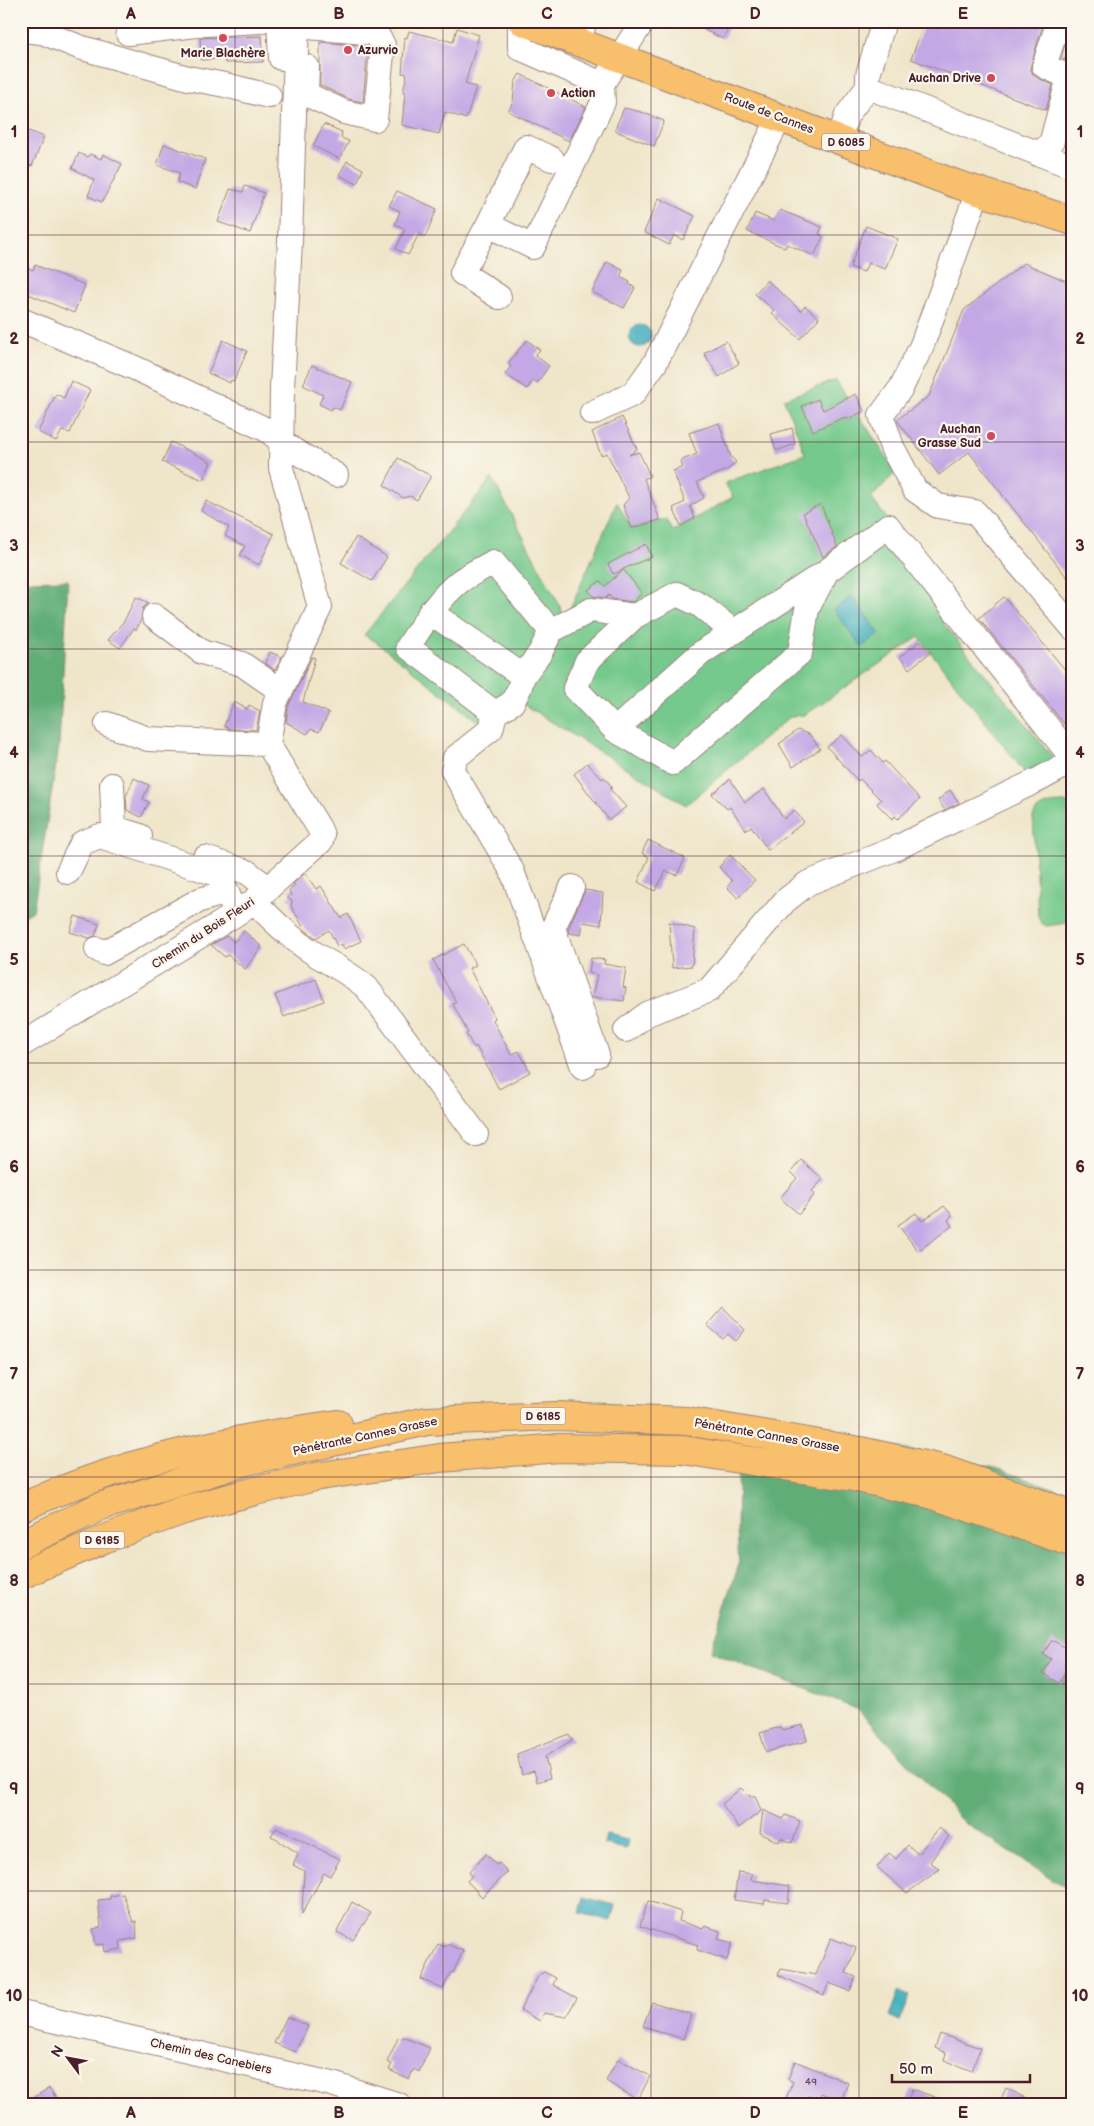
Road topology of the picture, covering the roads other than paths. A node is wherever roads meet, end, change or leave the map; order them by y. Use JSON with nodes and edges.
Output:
{"nodes":[{"id":1,"x":260,"y":21,"type":"edge"},
{"id":2,"x":278,"y":21,"type":"edge"},
{"id":3,"x":521,"y":21,"type":"edge"},
{"id":4,"x":643,"y":21,"type":"edge"},
{"id":5,"x":884,"y":21,"type":"edge"},
{"id":6,"x":1059,"y":21,"type":"edge"},
{"id":7,"x":205,"y":23,"type":"edge"},
{"id":8,"x":304,"y":23,"type":"edge"},
{"id":9,"x":36,"y":27,"type":"edge"},
{"id":10,"x":377,"y":27,"type":"edge"},
{"id":11,"x":582,"y":32,"type":"edge"},
{"id":12,"x":128,"y":33,"type":"dead end"},
{"id":13,"x":621,"y":57,"type":"junction"},
{"id":14,"x":281,"y":58,"type":"dead end"},
{"id":15,"x":602,"y":84,"type":"junction"},
{"id":16,"x":868,"y":87,"type":"junction"},
{"id":17,"x":269,"y":96,"type":"dead end"},
{"id":18,"x":780,"y":117,"type":"junction"},
{"id":19,"x":1073,"y":130,"type":"edge"},
{"id":20,"x":839,"y":139,"type":"junction"},
{"id":21,"x":1045,"y":149,"type":"junction"},
{"id":22,"x":552,"y":159,"type":"dead end"},
{"id":23,"x":1073,"y":167,"type":"edge"},
{"id":24,"x":978,"y":191,"type":"junction"},
{"id":25,"x":1073,"y":221,"type":"edge"},
{"id":26,"x":488,"y":226,"type":"junction"},
{"id":27,"x":499,"y":297,"type":"dead end"},
{"id":28,"x":21,"y":320,"type":"edge"},
{"id":29,"x":592,"y":413,"type":"dead end"},
{"id":30,"x":281,"y":440,"type":"junction"},
{"id":31,"x":336,"y":475,"type":"dead end"},
{"id":32,"x":827,"y":571,"type":"junction"},
{"id":33,"x":430,"y":612,"type":"junction"},
{"id":34,"x":154,"y":616,"type":"dead end"},
{"id":35,"x":635,"y":616,"type":"junction"},
{"id":36,"x":1073,"y":628,"type":"edge"},
{"id":37,"x":551,"y":631,"type":"junction"},
{"id":38,"x":734,"y":632,"type":"junction"},
{"id":39,"x":522,"y":676,"type":"junction"},
{"id":40,"x":278,"y":697,"type":"junction"},
{"id":41,"x":495,"y":712,"type":"junction"},
{"id":42,"x":107,"y":724,"type":"dead end"},
{"id":43,"x":615,"y":730,"type":"junction"},
{"id":44,"x":268,"y":744,"type":"junction"},
{"id":45,"x":1073,"y":760,"type":"edge"},
{"id":46,"x":112,"y":785,"type":"dead end"},
{"id":47,"x":68,"y":872,"type":"dead end"},
{"id":48,"x":572,"y":887,"type":"dead end"},
{"id":49,"x":227,"y":892,"type":"junction"},
{"id":50,"x":253,"y":901,"type":"junction"},
{"id":51,"x":97,"y":949,"type":"dead end"},
{"id":52,"x":626,"y":1030,"type":"dead end"},
{"id":53,"x":21,"y":1045,"type":"edge"},
{"id":54,"x":476,"y":1134,"type":"dead end"},
{"id":55,"x":427,"y":1421,"type":"junction"},
{"id":56,"x":21,"y":1508,"type":"edge"},
{"id":57,"x":1073,"y":1515,"type":"edge"},
{"id":58,"x":104,"y":1538,"type":"junction"},
{"id":59,"x":1073,"y":1543,"type":"edge"},
{"id":60,"x":21,"y":1544,"type":"edge"},
{"id":61,"x":21,"y":1575,"type":"edge"},
{"id":62,"x":21,"y":1592,"type":"edge"},
{"id":63,"x":21,"y":2013,"type":"edge"},
{"id":64,"x":399,"y":2105,"type":"edge"}],
"edges":[{"from":1,"to":7,"type":"street"},
{"from":2,"to":14,"type":"street"},
{"from":3,"to":11,"type":"main road","name":"Route de Cannes","number":"D 6085"},
{"from":3,"to":15,"type":"street"},
{"from":4,"to":13,"type":"street"},
{"from":5,"to":16,"type":"street"},
{"from":6,"to":21,"type":"street"},
{"from":7,"to":12,"type":"street"},
{"from":8,"to":10,"type":"street"},
{"from":8,"to":10,"type":"street"},
{"from":8,"to":30,"type":"street"},
{"from":9,"to":17,"type":"street"},
{"from":11,"to":13,"type":"main road","name":"Route de Cannes","number":"D 6085"},
{"from":13,"to":15,"type":"street"},
{"from":13,"to":18,"type":"main road","name":"Route de Cannes","number":"D 6085"},
{"from":15,"to":26,"type":"street"},
{"from":16,"to":20,"type":"street"},
{"from":16,"to":21,"type":"street"},
{"from":18,"to":20,"type":"main road","name":"Route de Cannes","number":"D 6085"},
{"from":18,"to":29,"type":"street"},
{"from":19,"to":21,"type":"street"},
{"from":20,"to":24,"type":"main road","name":"Route de Cannes","number":"D 6085"},
{"from":21,"to":23,"type":"street"},
{"from":22,"to":26,"type":"street"},
{"from":24,"to":25,"type":"main road","name":"Route de Cannes","number":"D 6085"},
{"from":24,"to":36,"type":"street"},
{"from":26,"to":27,"type":"street"},
{"from":28,"to":30,"type":"street"},
{"from":30,"to":31,"type":"street"},
{"from":30,"to":40,"type":"street"},
{"from":32,"to":38,"type":"street"},
{"from":32,"to":43,"type":"street"},
{"from":32,"to":45,"type":"street"},
{"from":33,"to":37,"type":"street"},
{"from":33,"to":39,"type":"street"},
{"from":33,"to":41,"type":"street"},
{"from":34,"to":40,"type":"street"},
{"from":35,"to":37,"type":"street"},
{"from":35,"to":38,"type":"street"},
{"from":35,"to":43,"type":"street"},
{"from":37,"to":39,"type":"street"},
{"from":38,"to":43,"type":"street"},
{"from":39,"to":41,"type":"street"},
{"from":40,"to":44,"type":"street"},
{"from":41,"to":48,"type":"street"},
{"from":42,"to":44,"type":"street"},
{"from":44,"to":50,"type":"street","name":"Chemin du Bois Fleuri"},
{"from":45,"to":52,"type":"street"},
{"from":46,"to":50,"type":"street"},
{"from":47,"to":49,"type":"street"},
{"from":49,"to":50,"type":"street"},
{"from":49,"to":51,"type":"street"},
{"from":50,"to":53,"type":"street","name":"Chemin du Bois Fleuri"},
{"from":50,"to":54,"type":"street"},
{"from":55,"to":56,"type":"main road"},
{"from":55,"to":57,"type":"main road","name":"Pénétrante Cannes Grasse","number":"D 6185"},
{"from":55,"to":60,"type":"main road","name":"Pénétrante Cannes Grasse","number":"D 6185"},
{"from":58,"to":59,"type":"main road","number":"D 6185"},
{"from":58,"to":61,"type":"main road","number":"D 6185"},
{"from":58,"to":62,"type":"main road"},
{"from":63,"to":64,"type":"street","name":"Chemin des Canebiers"}]}
